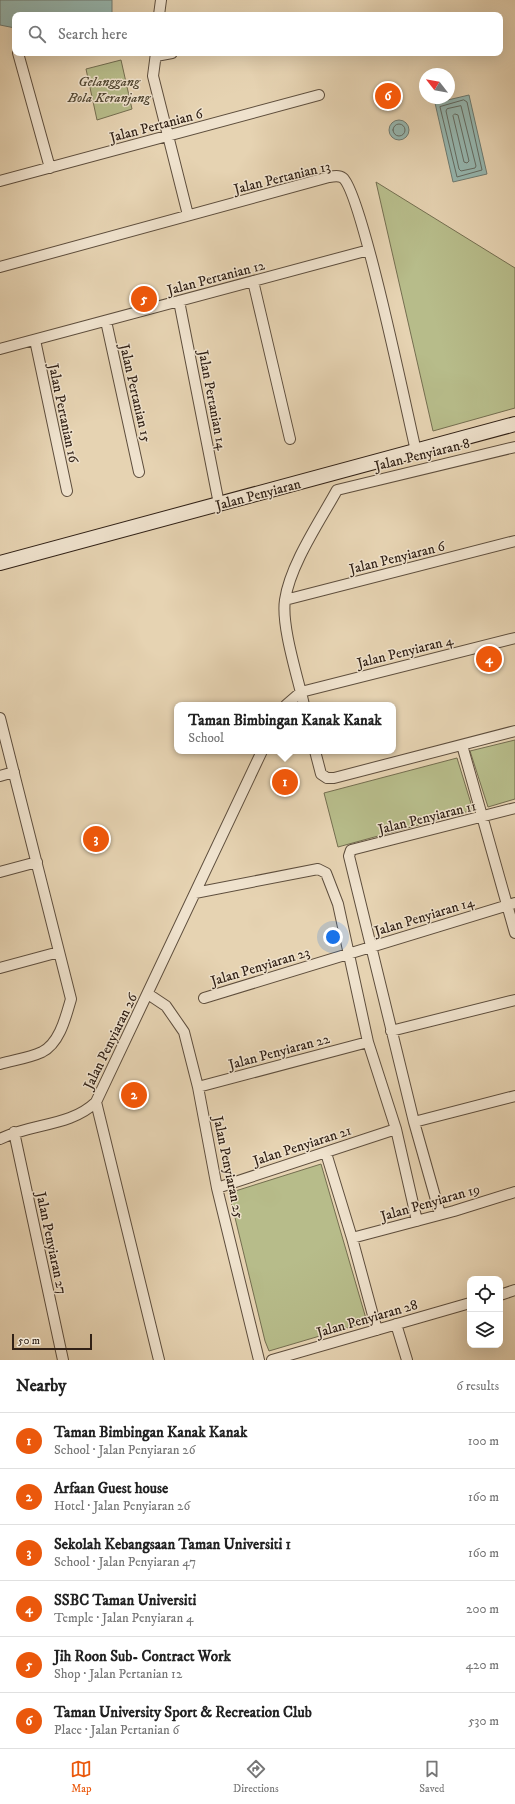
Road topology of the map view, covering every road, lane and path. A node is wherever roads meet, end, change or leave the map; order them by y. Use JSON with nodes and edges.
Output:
{"nodes":[{"id":1,"x":161,"y":0,"type":"edge"},
{"id":2,"x":159,"y":12,"type":"edge"},
{"id":3,"x":19,"y":56,"type":"edge"},
{"id":4,"x":156,"y":56,"type":"edge"},
{"id":5,"x":319,"y":95,"type":"dead end"},
{"id":6,"x":168,"y":137,"type":"junction"},
{"id":7,"x":50,"y":168,"type":"junction"},
{"id":8,"x":0,"y":180,"type":"edge"},
{"id":9,"x":188,"y":215,"type":"junction"},
{"id":10,"x":369,"y":250,"type":"junction"},
{"id":11,"x":0,"y":267,"type":"edge"},
{"id":12,"x":253,"y":281,"type":"junction"},
{"id":13,"x":179,"y":301,"type":"junction"},
{"id":14,"x":106,"y":321,"type":"junction"},
{"id":15,"x":35,"y":340,"type":"junction"},
{"id":16,"x":0,"y":349,"type":"edge"},
{"id":17,"x":515,"y":424,"type":"edge"},
{"id":18,"x":290,"y":439,"type":"dead end"},
{"id":19,"x":515,"y":447,"type":"edge"},
{"id":20,"x":416,"y":451,"type":"junction"},
{"id":21,"x":139,"y":472,"type":"dead end"},
{"id":22,"x":67,"y":491,"type":"dead end"},
{"id":23,"x":219,"y":504,"type":"junction"},
{"id":24,"x":515,"y":541,"type":"edge"},
{"id":25,"x":0,"y":563,"type":"edge"},
{"id":26,"x":285,"y":600,"type":"junction"},
{"id":27,"x":515,"y":638,"type":"edge"},
{"id":28,"x":301,"y":692,"type":"junction"},
{"id":29,"x":289,"y":702,"type":"edge"},
{"id":30,"x":303,"y":702,"type":"edge"},
{"id":31,"x":0,"y":718,"type":"edge"},
{"id":32,"x":515,"y":731,"type":"edge"},
{"id":33,"x":462,"y":745,"type":"junction"},
{"id":34,"x":261,"y":754,"type":"edge"},
{"id":35,"x":316,"y":754,"type":"edge"},
{"id":36,"x":14,"y":772,"type":"junction"},
{"id":37,"x":0,"y":776,"type":"edge"},
{"id":38,"x":515,"y":808,"type":"edge"},
{"id":39,"x":484,"y":818,"type":"junction"},
{"id":40,"x":37,"y":862,"type":"junction"},
{"id":41,"x":0,"y":872,"type":"edge"},
{"id":42,"x":195,"y":893,"type":"junction"},
{"id":43,"x":511,"y":905,"type":"edge"},
{"id":44,"x":515,"y":932,"type":"edge"},
{"id":45,"x":371,"y":947,"type":"junction"},
{"id":46,"x":59,"y":952,"type":"junction"},
{"id":47,"x":348,"y":954,"type":"junction"},
{"id":48,"x":0,"y":968,"type":"edge"},
{"id":49,"x":148,"y":994,"type":"junction"},
{"id":50,"x":204,"y":998,"type":"dead end"},
{"id":51,"x":515,"y":1000,"type":"edge"},
{"id":52,"x":391,"y":1031,"type":"junction"},
{"id":53,"x":368,"y":1042,"type":"junction"},
{"id":54,"x":0,"y":1064,"type":"edge"},
{"id":55,"x":198,"y":1087,"type":"junction"},
{"id":56,"x":515,"y":1096,"type":"edge"},
{"id":57,"x":96,"y":1102,"type":"junction"},
{"id":58,"x":414,"y":1122,"type":"junction"},
{"id":59,"x":396,"y":1129,"type":"junction"},
{"id":60,"x":14,"y":1132,"type":"junction"},
{"id":61,"x":0,"y":1138,"type":"edge"},
{"id":62,"x":326,"y":1153,"type":"junction"},
{"id":63,"x":218,"y":1188,"type":"junction"},
{"id":64,"x":515,"y":1192,"type":"edge"},
{"id":65,"x":440,"y":1214,"type":"junction"},
{"id":66,"x":417,"y":1221,"type":"junction"},
{"id":67,"x":352,"y":1238,"type":"junction"},
{"id":68,"x":515,"y":1290,"type":"edge"},
{"id":69,"x":503,"y":1293,"type":"edge"},
{"id":70,"x":467,"y":1304,"type":"edge"},
{"id":71,"x":396,"y":1324,"type":"junction"},
{"id":72,"x":377,"y":1330,"type":"junction"},
{"id":73,"x":63,"y":1360,"type":"edge"},
{"id":74,"x":159,"y":1360,"type":"edge"},
{"id":75,"x":259,"y":1360,"type":"edge"},
{"id":76,"x":272,"y":1360,"type":"edge"},
{"id":77,"x":407,"y":1360,"type":"edge"}],
"edges":[{"from":1,"to":2,"type":"street"},
{"from":3,"to":7,"type":"street"},
{"from":4,"to":6,"type":"street"},
{"from":5,"to":6,"type":"street","name":"Jalan Pertanian 6"},
{"from":6,"to":7,"type":"street","name":"Jalan Pertanian 6"},
{"from":6,"to":9,"type":"street"},
{"from":7,"to":8,"type":"street","name":"Jalan Pertanian 6"},
{"from":9,"to":10,"type":"street","name":"Jalan Pertanian 13"},
{"from":9,"to":11,"type":"street","name":"Jalan Pertanian 13"},
{"from":10,"to":12,"type":"street","name":"Jalan Pertanian 12"},
{"from":10,"to":20,"type":"street","name":"Jalan Pertanian 13"},
{"from":12,"to":13,"type":"street","name":"Jalan Pertanian 12"},
{"from":12,"to":18,"type":"street"},
{"from":13,"to":14,"type":"street","name":"Jalan Pertanian 12"},
{"from":13,"to":23,"type":"street","name":"Jalan Pertanian 14"},
{"from":14,"to":15,"type":"street","name":"Jalan Pertanian 12"},
{"from":14,"to":21,"type":"street","name":"Jalan Pertanian 15"},
{"from":15,"to":16,"type":"street","name":"Jalan Pertanian 12"},
{"from":15,"to":22,"type":"street","name":"Jalan Pertanian 16"},
{"from":17,"to":20,"type":"street","name":"Jalan Penyiaran"},
{"from":19,"to":26,"type":"street","name":"Jalan Penyiaran 8"},
{"from":20,"to":23,"type":"street","name":"Jalan Penyiaran"},
{"from":23,"to":25,"type":"street","name":"Jalan Penyiaran"},
{"from":24,"to":26,"type":"street","name":"Jalan Penyiaran 6"},
{"from":26,"to":28,"type":"street"},
{"from":27,"to":28,"type":"street","name":"Jalan Penyiaran 4"},
{"from":28,"to":29,"type":"street"},
{"from":28,"to":30,"type":"street"},
{"from":31,"to":36,"type":"street"},
{"from":32,"to":33,"type":"street"},
{"from":33,"to":35,"type":"street"},
{"from":33,"to":39,"type":"street"},
{"from":34,"to":42,"type":"street","name":"Jalan Penyiaran 26"},
{"from":36,"to":37,"type":"street"},
{"from":36,"to":40,"type":"street"},
{"from":38,"to":39,"type":"street","name":"Jalan Penyiaran 11"},
{"from":39,"to":43,"type":"street"},
{"from":39,"to":45,"type":"street","name":"Jalan Penyiaran 11"},
{"from":40,"to":41,"type":"street"},
{"from":40,"to":46,"type":"street"},
{"from":42,"to":47,"type":"street"},
{"from":42,"to":49,"type":"street","name":"Jalan Penyiaran 26"},
{"from":43,"to":44,"type":"street"},
{"from":43,"to":45,"type":"street","name":"Jalan Penyiaran 14"},
{"from":45,"to":47,"type":"street","name":"Jalan Penyiaran 14"},
{"from":45,"to":52,"type":"street"},
{"from":46,"to":48,"type":"street"},
{"from":46,"to":54,"type":"street"},
{"from":47,"to":50,"type":"street","name":"Jalan Penyiaran 23"},
{"from":47,"to":53,"type":"street"},
{"from":49,"to":55,"type":"street","name":"Jalan Penyiaran 25"},
{"from":49,"to":57,"type":"street","name":"Jalan Penyiaran 26"},
{"from":51,"to":52,"type":"street"},
{"from":52,"to":58,"type":"street"},
{"from":53,"to":55,"type":"street","name":"Jalan Penyiaran 22"},
{"from":53,"to":59,"type":"street"},
{"from":55,"to":63,"type":"street","name":"Jalan Penyiaran 25"},
{"from":56,"to":58,"type":"street"},
{"from":57,"to":60,"type":"street"},
{"from":57,"to":74,"type":"street","name":"Jalan Penyiaran 26"},
{"from":58,"to":65,"type":"street"},
{"from":59,"to":62,"type":"street","name":"Jalan Penyiaran 21"},
{"from":59,"to":66,"type":"street"},
{"from":60,"to":61,"type":"street"},
{"from":60,"to":73,"type":"street","name":"Jalan Penyiaran 27"},
{"from":62,"to":63,"type":"street","name":"Jalan Penyiaran 21"},
{"from":62,"to":67,"type":"street"},
{"from":63,"to":75,"type":"street","name":"Jalan Penyiaran 25"},
{"from":64,"to":65,"type":"street","name":"Jalan Penyiaran 19"},
{"from":65,"to":66,"type":"street","name":"Jalan Penyiaran 19"},
{"from":66,"to":67,"type":"street","name":"Jalan Penyiaran 19"},
{"from":67,"to":72,"type":"street"},
{"from":68,"to":69,"type":"street"},
{"from":70,"to":71,"type":"street","name":"Jalan Penyiaran 28"},
{"from":71,"to":72,"type":"street","name":"Jalan Penyiaran 28"},
{"from":71,"to":77,"type":"street"},
{"from":72,"to":76,"type":"street","name":"Jalan Penyiaran 28"}]}
